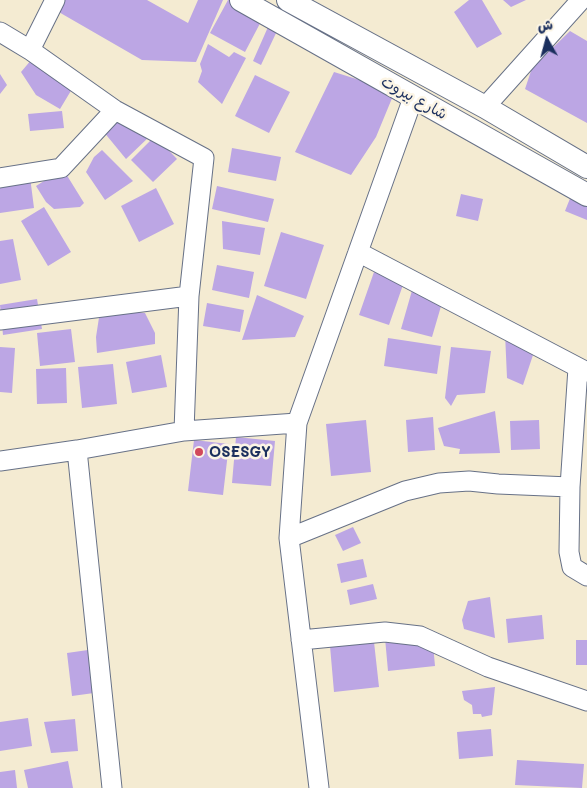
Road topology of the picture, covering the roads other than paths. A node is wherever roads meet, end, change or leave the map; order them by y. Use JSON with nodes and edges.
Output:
{"nodes":[{"id":1,"x":56,"y":0,"type":"edge"},
{"id":2,"x":240,"y":0,"type":"edge"},
{"id":3,"x":582,"y":0,"type":"edge"},
{"id":4,"x":302,"y":3,"type":"edge"},
{"id":5,"x":0,"y":32,"type":"edge"},
{"id":6,"x":30,"y":50,"type":"junction"},
{"id":7,"x":414,"y":98,"type":"junction"},
{"id":8,"x":485,"y":107,"type":"junction"},
{"id":9,"x":115,"y":110,"type":"junction"},
{"id":10,"x":583,"y":165,"type":"edge"},
{"id":11,"x":0,"y":178,"type":"edge"},
{"id":12,"x":567,"y":184,"type":"junction"},
{"id":13,"x":587,"y":195,"type":"edge"},
{"id":14,"x":358,"y":252,"type":"junction"},
{"id":15,"x":189,"y":296,"type":"junction"},
{"id":16,"x":0,"y":320,"type":"edge"},
{"id":17,"x":582,"y":370,"type":"edge"},
{"id":18,"x":297,"y":423,"type":"junction"},
{"id":19,"x":184,"y":431,"type":"junction"},
{"id":20,"x":77,"y":450,"type":"junction"},
{"id":21,"x":0,"y":460,"type":"edge"},
{"id":22,"x":570,"y":488,"type":"junction"},
{"id":23,"x":289,"y":538,"type":"junction"},
{"id":24,"x":587,"y":576,"type":"edge"},
{"id":25,"x":301,"y":640,"type":"junction"},
{"id":26,"x":587,"y":701,"type":"edge"},
{"id":27,"x":112,"y":788,"type":"edge"},
{"id":28,"x":319,"y":788,"type":"edge"}],
"edges":[{"from":1,"to":6,"type":"street"},
{"from":2,"to":7,"type":"main road","name":"شارع بيروت"},
{"from":3,"to":8,"type":"street"},
{"from":4,"to":8,"type":"main road","name":"شارع بيروت"},
{"from":5,"to":6,"type":"street"},
{"from":6,"to":9,"type":"street"},
{"from":7,"to":12,"type":"main road","name":"شارع بيروت"},
{"from":7,"to":14,"type":"street"},
{"from":8,"to":10,"type":"main road","name":"شارع بيروت"},
{"from":9,"to":11,"type":"street"},
{"from":9,"to":15,"type":"street"},
{"from":10,"to":12,"type":"main road"},
{"from":12,"to":13,"type":"main road","name":"شارع بيروت"},
{"from":14,"to":17,"type":"street"},
{"from":14,"to":18,"type":"street"},
{"from":15,"to":16,"type":"street"},
{"from":15,"to":19,"type":"street"},
{"from":17,"to":22,"type":"street"},
{"from":18,"to":19,"type":"street"},
{"from":18,"to":23,"type":"street"},
{"from":19,"to":20,"type":"street"},
{"from":20,"to":21,"type":"street"},
{"from":20,"to":27,"type":"street"},
{"from":22,"to":23,"type":"street"},
{"from":22,"to":24,"type":"street"},
{"from":23,"to":25,"type":"street"},
{"from":25,"to":26,"type":"street"},
{"from":25,"to":28,"type":"street"}]}
